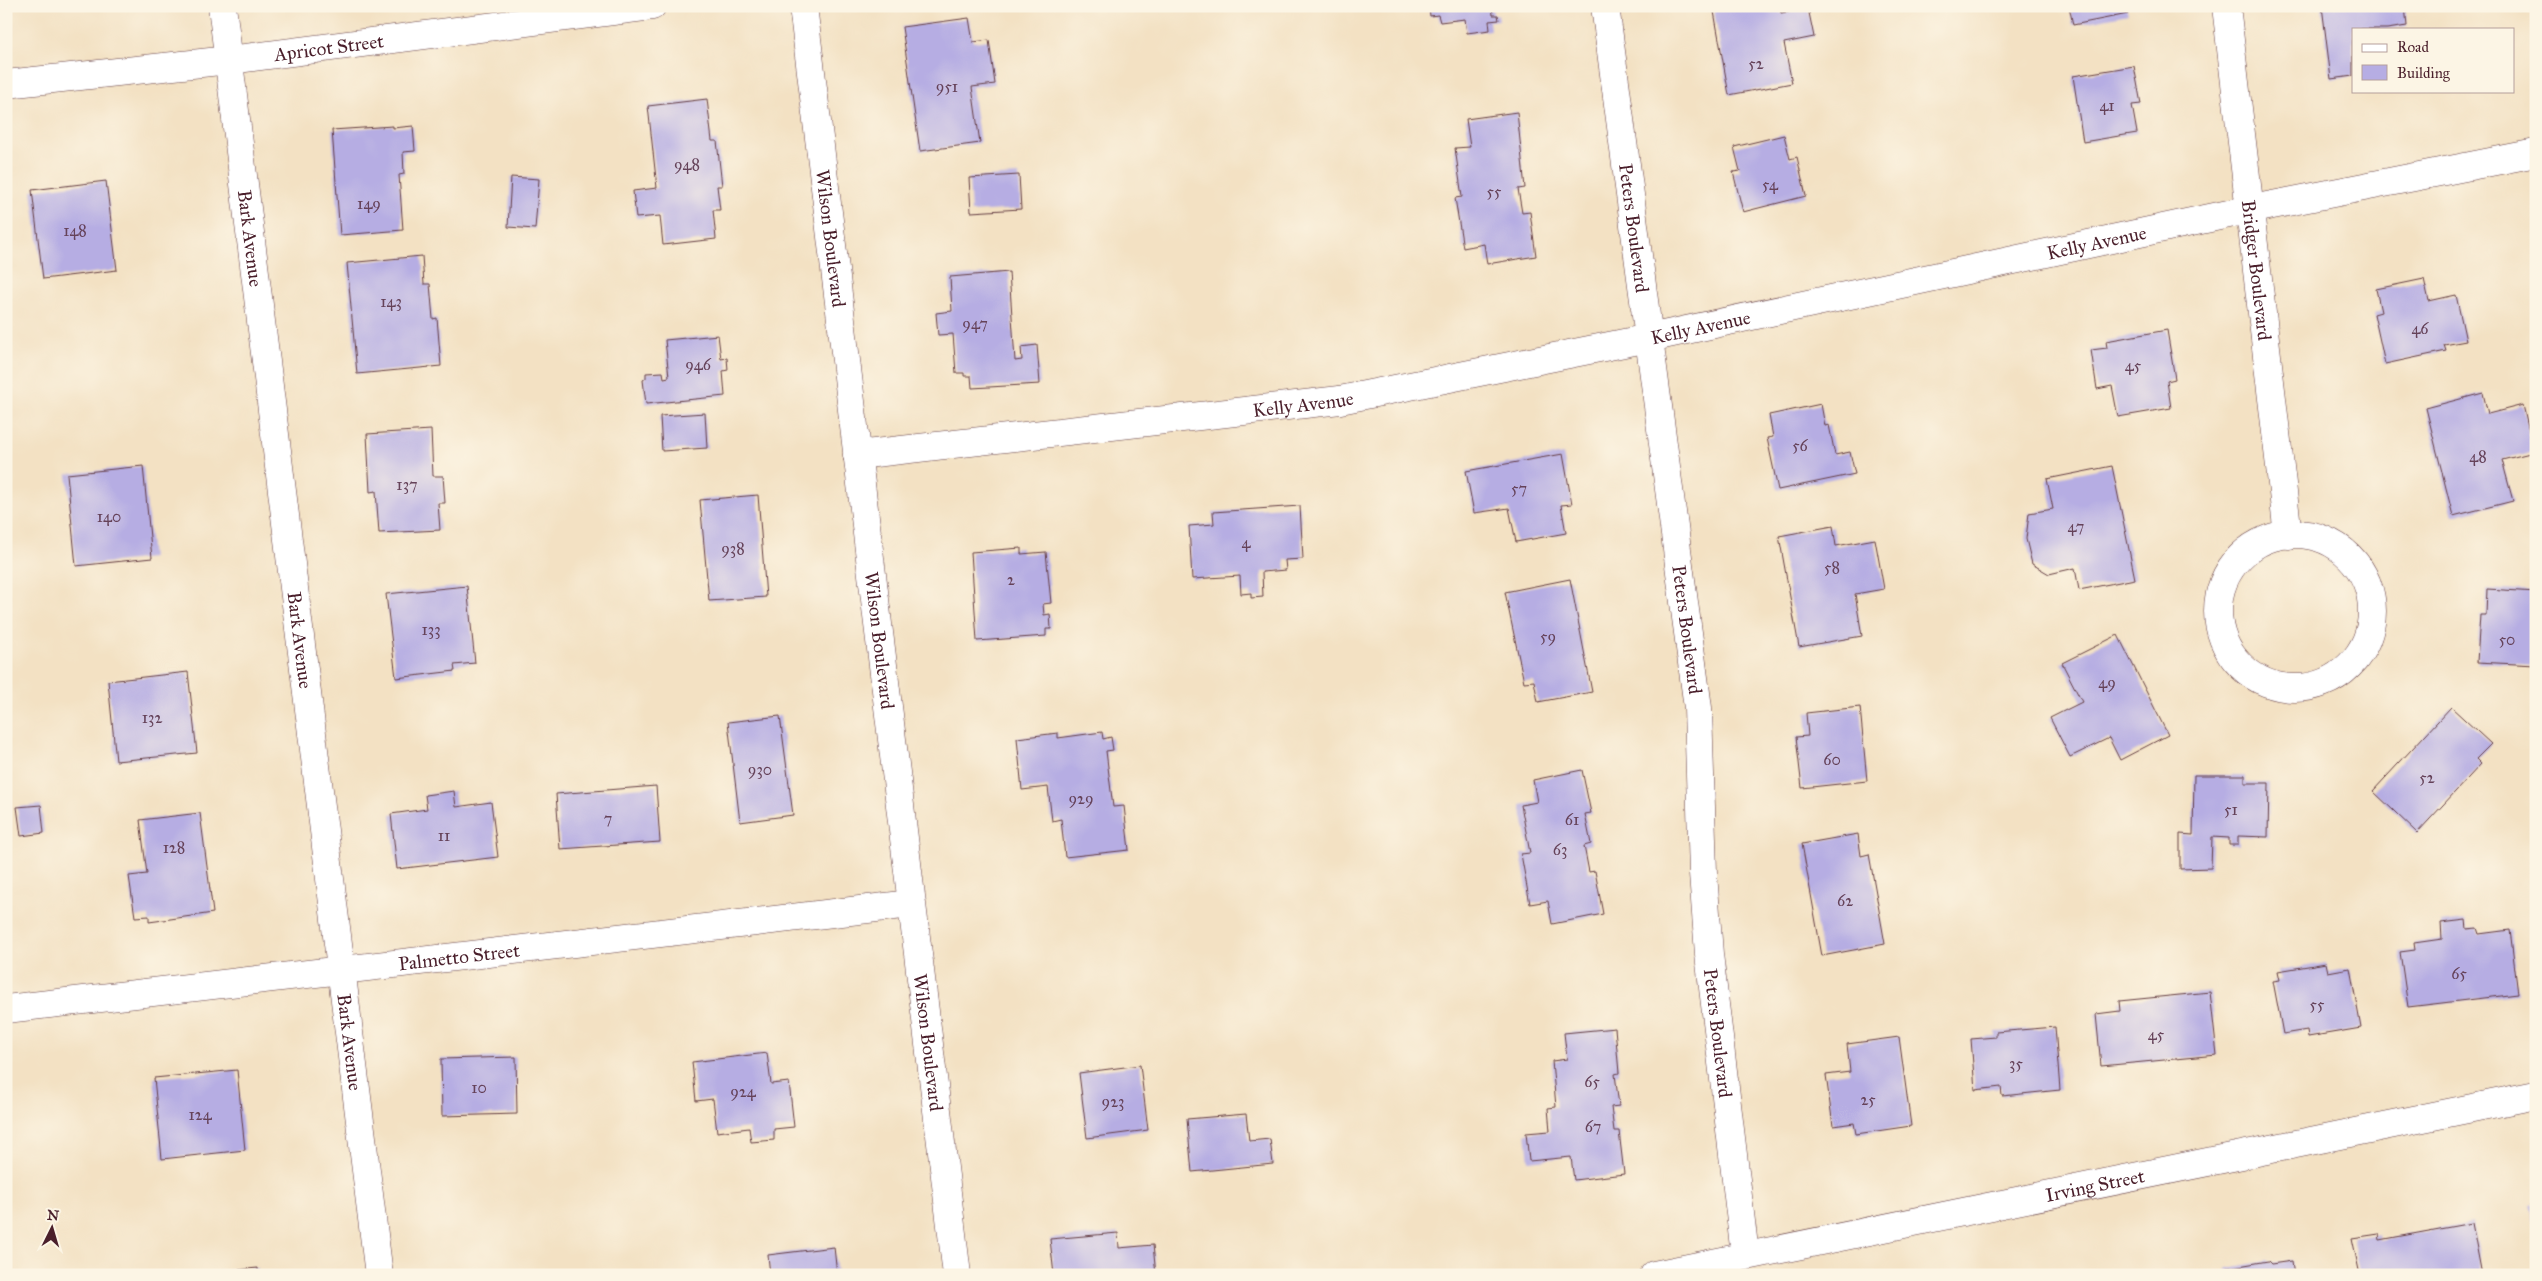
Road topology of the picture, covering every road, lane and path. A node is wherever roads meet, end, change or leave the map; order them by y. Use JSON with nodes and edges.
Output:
{"nodes":[{"id":1,"x":222,"y":6,"type":"edge"},
{"id":2,"x":652,"y":6,"type":"edge"},
{"id":3,"x":803,"y":6,"type":"edge"},
{"id":4,"x":1605,"y":6,"type":"edge"},
{"id":5,"x":2226,"y":6,"type":"edge"},
{"id":6,"x":229,"y":60,"type":"junction"},
{"id":7,"x":6,"y":84,"type":"edge"},
{"id":8,"x":2536,"y":153,"type":"edge"},
{"id":9,"x":2252,"y":209,"type":"junction"},
{"id":10,"x":1649,"y":338,"type":"junction"},
{"id":11,"x":857,"y":455,"type":"junction"},
{"id":12,"x":2288,"y":535,"type":"junction"},
{"id":13,"x":911,"y":904,"type":"junction"},
{"id":14,"x":342,"y":969,"type":"junction"},
{"id":15,"x":6,"y":1009,"type":"edge"},
{"id":16,"x":2536,"y":1095,"type":"edge"},
{"id":17,"x":1745,"y":1255,"type":"junction"},
{"id":18,"x":379,"y":1275,"type":"edge"},
{"id":19,"x":957,"y":1275,"type":"edge"},
{"id":20,"x":1654,"y":1275,"type":"edge"}],
"edges":[{"from":1,"to":6,"type":"street","name":"Bark Avenue"},
{"from":2,"to":6,"type":"street","name":"Apricot Street"},
{"from":3,"to":11,"type":"street","name":"Wilson Boulevard"},
{"from":4,"to":10,"type":"street","name":"Peters Boulevard"},
{"from":5,"to":9,"type":"street","name":"Bridger Boulevard"},
{"from":6,"to":7,"type":"street","name":"Apricot Street"},
{"from":6,"to":14,"type":"street","name":"Bark Avenue"},
{"from":8,"to":9,"type":"street","name":"Kelly Avenue"},
{"from":9,"to":10,"type":"street","name":"Kelly Avenue"},
{"from":9,"to":12,"type":"street","name":"Bridger Boulevard"},
{"from":10,"to":11,"type":"street","name":"Kelly Avenue"},
{"from":10,"to":17,"type":"street","name":"Peters Boulevard"},
{"from":11,"to":13,"type":"street","name":"Wilson Boulevard"},
{"from":12,"to":12,"type":"street"},
{"from":13,"to":14,"type":"street","name":"Palmetto Street"},
{"from":13,"to":19,"type":"street","name":"Wilson Boulevard"},
{"from":14,"to":15,"type":"street","name":"Palmetto Street"},
{"from":14,"to":18,"type":"street","name":"Bark Avenue"},
{"from":16,"to":17,"type":"street","name":"Irving Street"},
{"from":17,"to":20,"type":"street","name":"Irving Street"}]}
